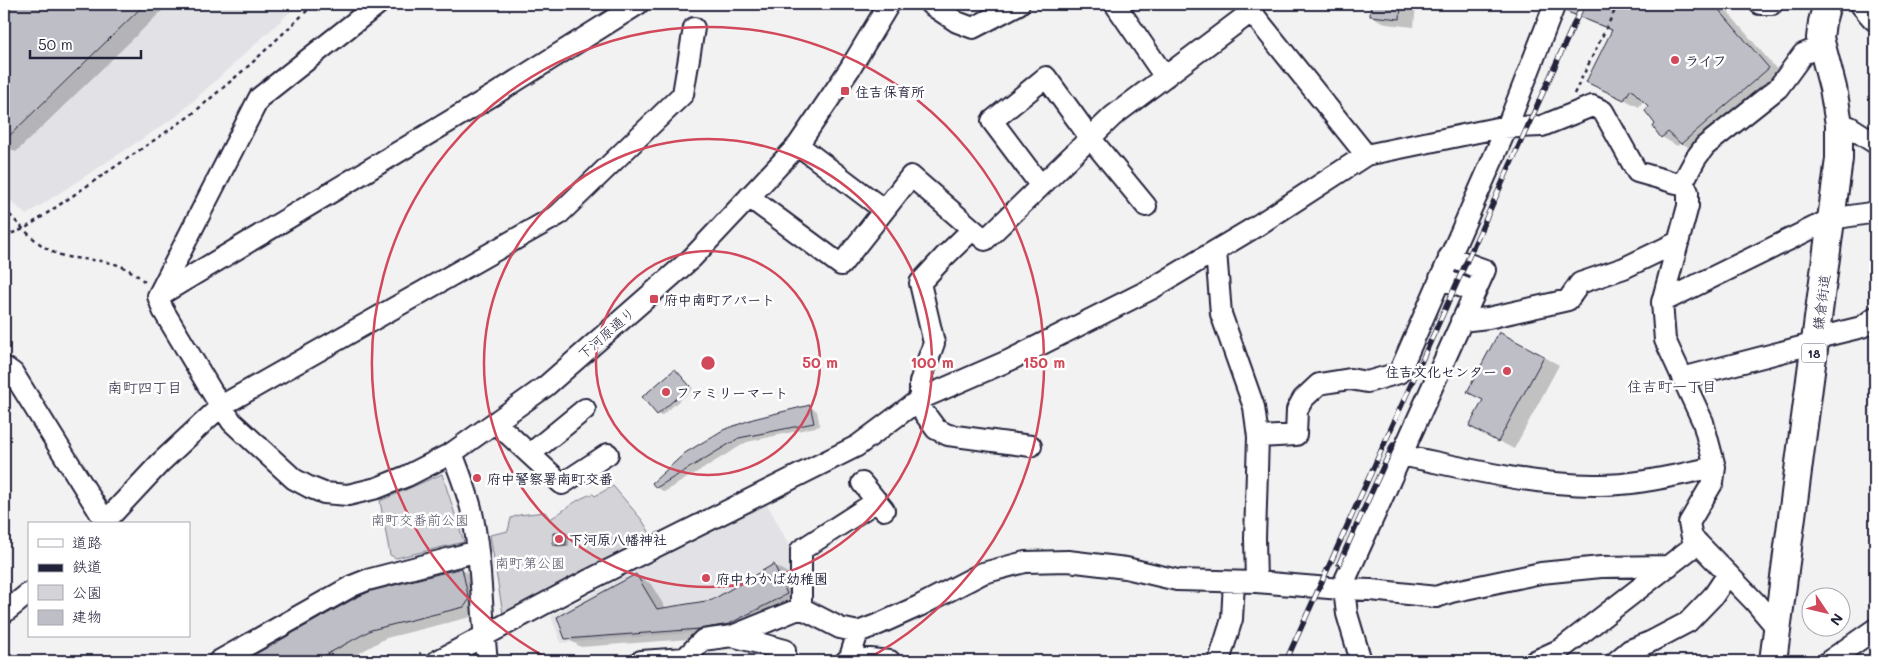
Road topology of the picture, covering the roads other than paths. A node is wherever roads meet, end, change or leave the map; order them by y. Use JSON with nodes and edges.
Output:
{"nodes":[{"id":1,"x":378,"y":4,"type":"edge"},
{"id":2,"x":638,"y":4,"type":"edge"},
{"id":3,"x":889,"y":4,"type":"edge"},
{"id":4,"x":930,"y":4,"type":"edge"},
{"id":5,"x":1019,"y":4,"type":"edge"},
{"id":6,"x":1115,"y":4,"type":"edge"},
{"id":7,"x":1554,"y":4,"type":"edge"},
{"id":8,"x":1760,"y":4,"type":"edge"},
{"id":9,"x":1772,"y":4,"type":"edge"},
{"id":10,"x":1828,"y":4,"type":"edge"},
{"id":11,"x":1864,"y":4,"type":"edge"},
{"id":12,"x":1248,"y":8,"type":"edge"},
{"id":13,"x":1875,"y":17,"type":"edge"},
{"id":14,"x":694,"y":28,"type":"dead end"},
{"id":15,"x":1822,"y":46,"type":"junction"},
{"id":16,"x":1165,"y":76,"type":"junction"},
{"id":17,"x":1839,"y":124,"type":"junction"},
{"id":18,"x":1507,"y":127,"type":"junction"},
{"id":19,"x":1091,"y":139,"type":"junction"},
{"id":20,"x":1875,"y":142,"type":"edge"},
{"id":21,"x":798,"y":145,"type":"junction"},
{"id":22,"x":1366,"y":155,"type":"junction"},
{"id":23,"x":1683,"y":182,"type":"junction"},
{"id":24,"x":1041,"y":186,"type":"junction"},
{"id":25,"x":748,"y":197,"type":"junction"},
{"id":26,"x":1146,"y":206,"type":"dead end"},
{"id":27,"x":884,"y":210,"type":"junction"},
{"id":28,"x":1873,"y":217,"type":"edge"},
{"id":29,"x":1831,"y":219,"type":"junction"},
{"id":30,"x":979,"y":235,"type":"junction"},
{"id":31,"x":1678,"y":242,"type":"junction"},
{"id":32,"x":1216,"y":251,"type":"junction"},
{"id":33,"x":1449,"y":257,"type":"junction"},
{"id":34,"x":1440,"y":278,"type":"junction"},
{"id":35,"x":1475,"y":292,"type":"junction"},
{"id":36,"x":158,"y":296,"type":"junction"},
{"id":37,"x":1662,"y":302,"type":"junction"},
{"id":38,"x":1875,"y":317,"type":"edge"},
{"id":39,"x":1461,"y":321,"type":"junction"},
{"id":40,"x":1816,"y":341,"type":"junction"},
{"id":41,"x":4,"y":368,"type":"edge"},
{"id":42,"x":1682,"y":378,"type":"junction"},
{"id":43,"x":918,"y":400,"type":"junction"},
{"id":44,"x":221,"y":406,"type":"junction"},
{"id":45,"x":585,"y":409,"type":"dead end"},
{"id":46,"x":496,"y":423,"type":"junction"},
{"id":47,"x":1258,"y":437,"type":"junction"},
{"id":48,"x":1022,"y":439,"type":"dead end"},
{"id":49,"x":452,"y":453,"type":"junction"},
{"id":50,"x":530,"y":454,"type":"junction"},
{"id":51,"x":608,"y":454,"type":"dead end"},
{"id":52,"x":1401,"y":455,"type":"junction"},
{"id":53,"x":1715,"y":467,"type":"junction"},
{"id":54,"x":862,"y":483,"type":"dead end"},
{"id":55,"x":103,"y":522,"type":"edge"},
{"id":56,"x":105,"y":522,"type":"edge"},
{"id":57,"x":1698,"y":543,"type":"junction"},
{"id":58,"x":478,"y":551,"type":"junction"},
{"id":59,"x":1669,"y":566,"type":"junction"},
{"id":60,"x":1728,"y":574,"type":"junction"},
{"id":61,"x":1234,"y":582,"type":"junction"},
{"id":62,"x":1256,"y":582,"type":"junction"},
{"id":63,"x":1342,"y":589,"type":"junction"},
{"id":64,"x":28,"y":594,"type":"edge"},
{"id":65,"x":801,"y":608,"type":"junction"},
{"id":66,"x":4,"y":612,"type":"edge"},
{"id":67,"x":1777,"y":628,"type":"junction"},
{"id":68,"x":1875,"y":629,"type":"edge"},
{"id":69,"x":858,"y":632,"type":"junction"},
{"id":70,"x":484,"y":635,"type":"junction"},
{"id":71,"x":732,"y":636,"type":"junction"},
{"id":72,"x":848,"y":659,"type":"edge"},
{"id":73,"x":219,"y":661,"type":"edge"},
{"id":74,"x":437,"y":661,"type":"edge"},
{"id":75,"x":487,"y":661,"type":"edge"},
{"id":76,"x":641,"y":661,"type":"edge"},
{"id":77,"x":785,"y":661,"type":"edge"},
{"id":78,"x":890,"y":661,"type":"edge"},
{"id":79,"x":1219,"y":661,"type":"edge"},
{"id":80,"x":1361,"y":661,"type":"edge"},
{"id":81,"x":1535,"y":661,"type":"edge"},
{"id":82,"x":1617,"y":661,"type":"edge"},
{"id":83,"x":1773,"y":661,"type":"edge"},
{"id":84,"x":1829,"y":661,"type":"edge"}],
"edges":[{"from":1,"to":36,"type":"street"},
{"from":2,"to":36,"type":"street"},
{"from":3,"to":21,"type":"street","name":"下河原通り"},
{"from":4,"to":5,"type":"street"},
{"from":6,"to":16,"type":"street"},
{"from":7,"to":18,"type":"street"},
{"from":8,"to":9,"type":"street"},
{"from":10,"to":15,"type":"main road","name":"鎌倉街道","number":"18"},
{"from":11,"to":13,"type":"main road"},
{"from":12,"to":16,"type":"street"},
{"from":12,"to":22,"type":"street"},
{"from":14,"to":44,"type":"street"},
{"from":15,"to":17,"type":"main road","name":"鎌倉街道","number":"18"},
{"from":15,"to":23,"type":"street"},
{"from":16,"to":19,"type":"street"},
{"from":17,"to":20,"type":"street"},
{"from":17,"to":29,"type":"main road","name":"鎌倉街道","number":"18"},
{"from":18,"to":22,"type":"street"},
{"from":18,"to":23,"type":"street"},
{"from":18,"to":33,"type":"street"},
{"from":19,"to":24,"type":"street"},
{"from":19,"to":24,"type":"street"},
{"from":19,"to":26,"type":"street"},
{"from":21,"to":25,"type":"street","name":"下河原通り"},
{"from":21,"to":27,"type":"street"},
{"from":22,"to":32,"type":"street"},
{"from":23,"to":31,"type":"street"},
{"from":24,"to":30,"type":"street"},
{"from":25,"to":27,"type":"street"},
{"from":25,"to":46,"type":"street","name":"下河原通り"},
{"from":27,"to":30,"type":"street"},
{"from":28,"to":29,"type":"street"},
{"from":29,"to":37,"type":"street"},
{"from":29,"to":40,"type":"main road","name":"鎌倉街道","number":"18"},
{"from":30,"to":43,"type":"street"},
{"from":31,"to":37,"type":"street"},
{"from":31,"to":39,"type":"street"},
{"from":32,"to":43,"type":"street"},
{"from":32,"to":47,"type":"street"},
{"from":33,"to":34,"type":"street"},
{"from":33,"to":35,"type":"street"},
{"from":34,"to":35,"type":"street"},
{"from":34,"to":47,"type":"street"},
{"from":35,"to":39,"type":"street"},
{"from":36,"to":44,"type":"street","name":"下河原通り"},
{"from":37,"to":42,"type":"street"},
{"from":38,"to":40,"type":"street"},
{"from":39,"to":52,"type":"street"},
{"from":40,"to":42,"type":"street"},
{"from":40,"to":67,"type":"main road","name":"鎌倉街道","number":"18"},
{"from":41,"to":55,"type":"street"},
{"from":42,"to":53,"type":"street"},
{"from":43,"to":48,"type":"street"},
{"from":43,"to":70,"type":"street"},
{"from":44,"to":49,"type":"street","name":"下河原通り"},
{"from":44,"to":56,"type":"street"},
{"from":45,"to":50,"type":"street"},
{"from":46,"to":49,"type":"street","name":"下河原通り"},
{"from":46,"to":50,"type":"street"},
{"from":47,"to":62,"type":"street"},
{"from":49,"to":58,"type":"street"},
{"from":50,"to":51,"type":"street"},
{"from":52,"to":53,"type":"street"},
{"from":52,"to":63,"type":"street"},
{"from":53,"to":57,"type":"street"},
{"from":54,"to":65,"type":"street"},
{"from":57,"to":59,"type":"street"},
{"from":57,"to":60,"type":"street"},
{"from":58,"to":70,"type":"street"},
{"from":58,"to":73,"type":"street"},
{"from":59,"to":63,"type":"street"},
{"from":59,"to":81,"type":"street"},
{"from":60,"to":67,"type":"street"},
{"from":60,"to":82,"type":"street"},
{"from":61,"to":62,"type":"street"},
{"from":61,"to":69,"type":"street"},
{"from":61,"to":79,"type":"street"},
{"from":62,"to":63,"type":"street"},
{"from":63,"to":80,"type":"street"},
{"from":64,"to":66,"type":"street"},
{"from":65,"to":69,"type":"street"},
{"from":65,"to":71,"type":"street"},
{"from":67,"to":83,"type":"main road","name":"鎌倉街道","number":"18"},
{"from":68,"to":84,"type":"street"},
{"from":69,"to":72,"type":"street"},
{"from":70,"to":74,"type":"street"},
{"from":70,"to":75,"type":"street"},
{"from":71,"to":76,"type":"street"},
{"from":71,"to":77,"type":"street"},
{"from":72,"to":78,"type":"street"}]}
